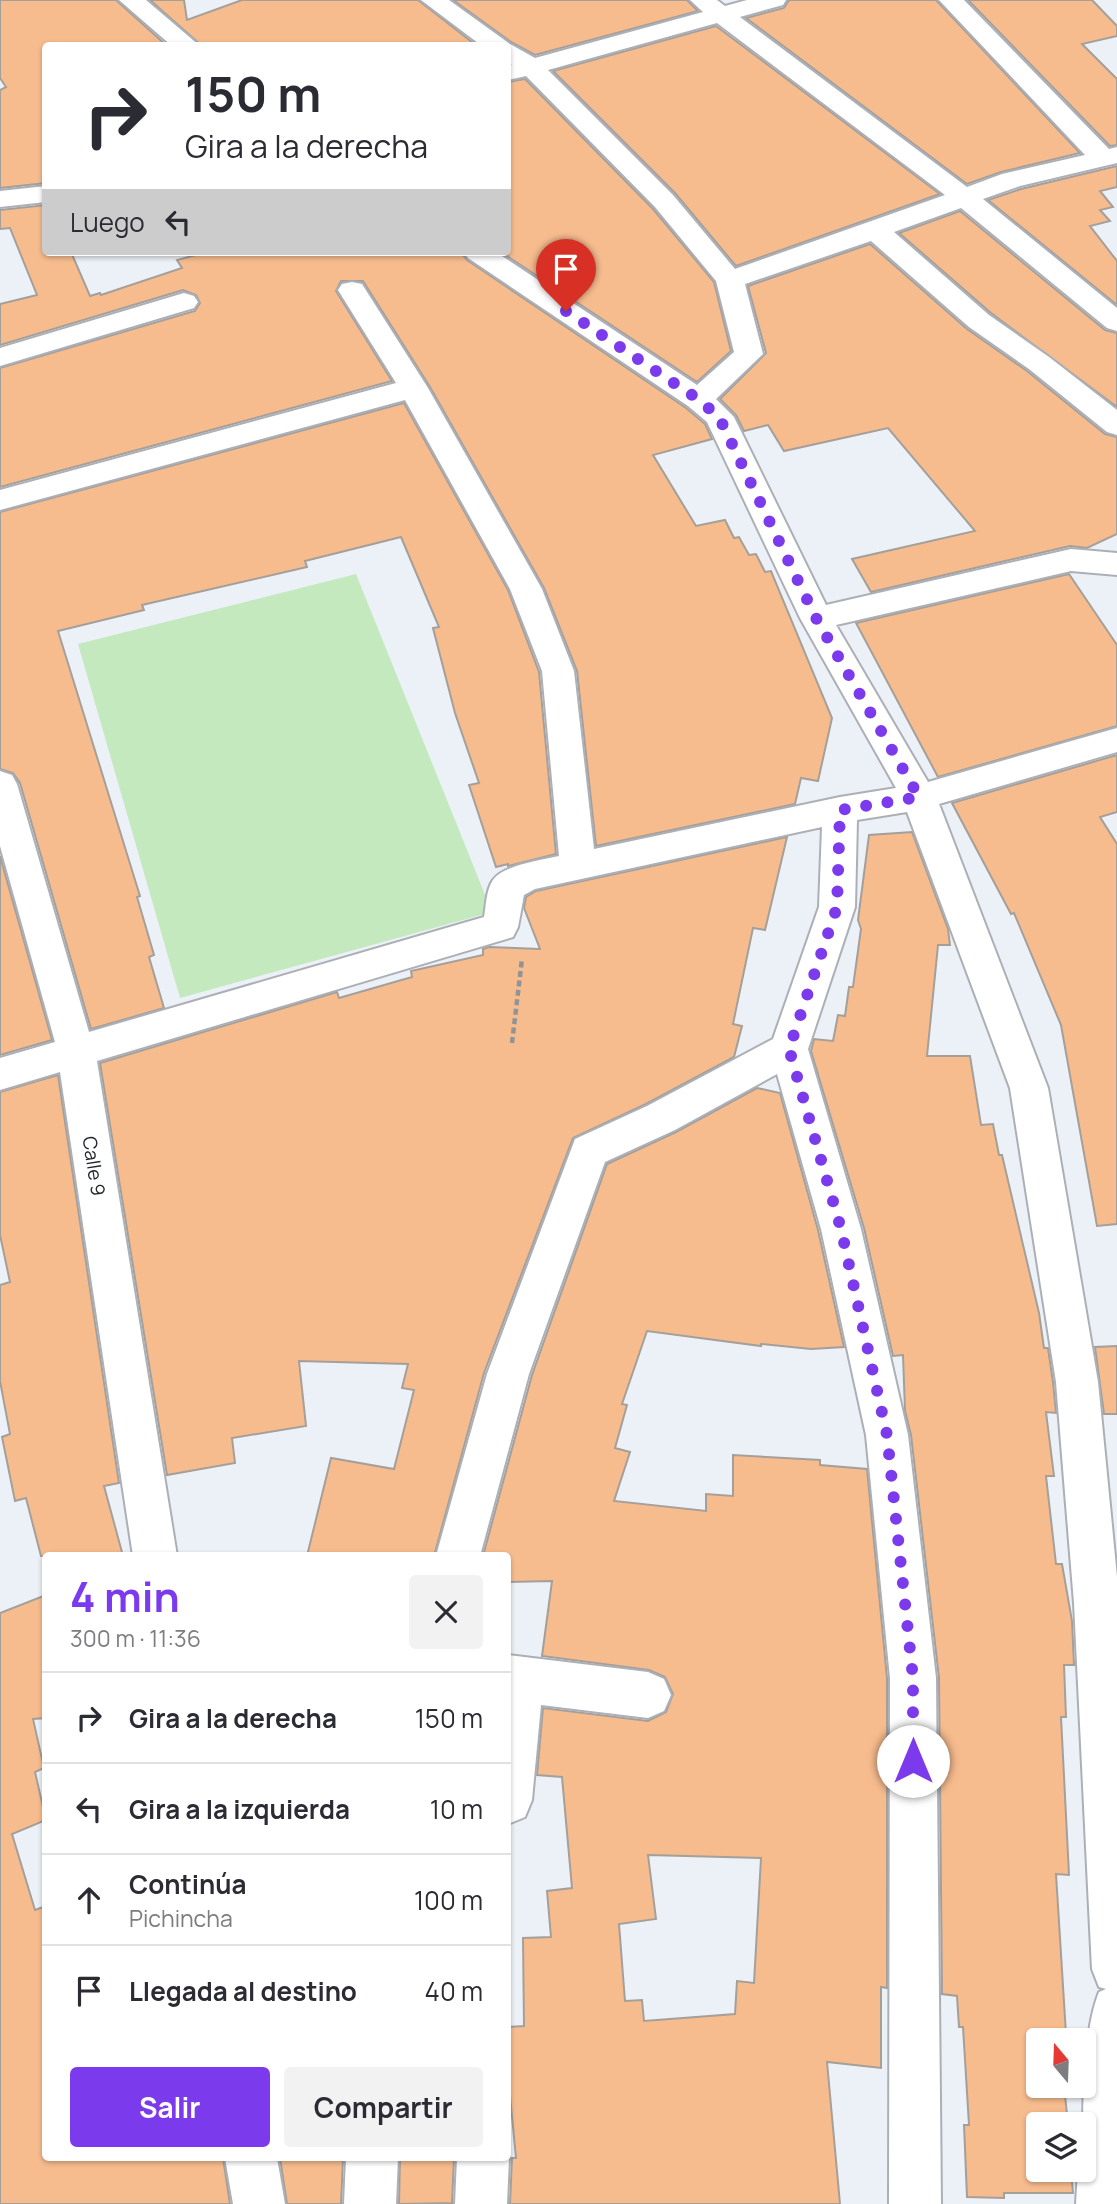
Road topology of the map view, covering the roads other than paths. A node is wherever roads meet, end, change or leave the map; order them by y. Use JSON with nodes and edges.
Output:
{"nodes":[{"id":1,"x":131,"y":0,"type":"edge"},
{"id":2,"x":433,"y":0,"type":"edge"},
{"id":3,"x":774,"y":0,"type":"edge"},
{"id":4,"x":951,"y":0,"type":"edge"},
{"id":5,"x":712,"y":8,"type":"edge"},
{"id":6,"x":183,"y":42,"type":"edge"},
{"id":7,"x":493,"y":42,"type":"edge"},
{"id":8,"x":519,"y":70,"type":"edge"},
{"id":9,"x":1110,"y":156,"type":"edge"},
{"id":10,"x":42,"y":195,"type":"edge"},
{"id":11,"x":964,"y":197,"type":"junction"},
{"id":12,"x":0,"y":200,"type":"edge"},
{"id":13,"x":876,"y":230,"type":"junction"},
{"id":14,"x":484,"y":256,"type":"edge"},
{"id":15,"x":730,"y":280,"type":"junction"},
{"id":16,"x":352,"y":290,"type":"dead end"},
{"id":17,"x":184,"y":302,"type":"dead end"},
{"id":18,"x":1117,"y":322,"type":"edge"},
{"id":19,"x":0,"y":358,"type":"edge"},
{"id":20,"x":414,"y":388,"type":"junction"},
{"id":21,"x":698,"y":399,"type":"junction"},
{"id":22,"x":1117,"y":425,"type":"edge"},
{"id":23,"x":0,"y":499,"type":"edge"},
{"id":24,"x":1117,"y":564,"type":"edge"},
{"id":25,"x":816,"y":618,"type":"junction"},
{"id":26,"x":1117,"y":740,"type":"edge"},
{"id":27,"x":0,"y":784,"type":"edge"},
{"id":28,"x":919,"y":797,"type":"junction"},
{"id":29,"x":840,"y":810,"type":"junction"},
{"id":30,"x":578,"y":865,"type":"junction"},
{"id":31,"x":789,"y":1049,"type":"junction"},
{"id":32,"x":76,"y":1051,"type":"junction"},
{"id":33,"x":0,"y":1074,"type":"edge"},
{"id":34,"x":154,"y":1552,"type":"edge"},
{"id":35,"x":459,"y":1552,"type":"edge"},
{"id":36,"x":1107,"y":1603,"type":"edge"},
{"id":37,"x":514,"y":1679,"type":"edge"},
{"id":38,"x":648,"y":1695,"type":"dead end"},
{"id":39,"x":511,"y":1740,"type":"edge"},
{"id":40,"x":1117,"y":1969,"type":"edge"},
{"id":41,"x":1117,"y":2010,"type":"edge"},
{"id":42,"x":252,"y":2161,"type":"edge"},
{"id":43,"x":372,"y":2161,"type":"edge"},
{"id":44,"x":483,"y":2161,"type":"edge"},
{"id":45,"x":259,"y":2204,"type":"edge"},
{"id":46,"x":370,"y":2204,"type":"edge"},
{"id":47,"x":481,"y":2204,"type":"edge"},
{"id":48,"x":915,"y":2204,"type":"edge"},
{"id":49,"x":1102,"y":2204,"type":"edge"}],
"edges":[{"from":1,"to":6,"type":"street"},
{"from":2,"to":7,"type":"street"},
{"from":3,"to":5,"type":"street"},
{"from":4,"to":9,"type":"street"},
{"from":5,"to":8,"type":"street"},
{"from":5,"to":11,"type":"street"},
{"from":8,"to":15,"type":"street"},
{"from":9,"to":11,"type":"street"},
{"from":10,"to":12,"type":"street"},
{"from":11,"to":13,"type":"street"},
{"from":11,"to":18,"type":"street"},
{"from":13,"to":15,"type":"street"},
{"from":13,"to":22,"type":"street"},
{"from":14,"to":21,"type":"street"},
{"from":15,"to":21,"type":"street"},
{"from":16,"to":20,"type":"street"},
{"from":17,"to":19,"type":"street"},
{"from":20,"to":23,"type":"street"},
{"from":20,"to":30,"type":"street"},
{"from":21,"to":25,"type":"street"},
{"from":24,"to":25,"type":"street"},
{"from":25,"to":28,"type":"street"},
{"from":26,"to":28,"type":"street"},
{"from":27,"to":32,"type":"street","name":"Calle 9"},
{"from":28,"to":29,"type":"street"},
{"from":28,"to":36,"type":"street"},
{"from":29,"to":30,"type":"street"},
{"from":29,"to":31,"type":"street"},
{"from":30,"to":32,"type":"street"},
{"from":31,"to":35,"type":"street"},
{"from":31,"to":48,"type":"street"},
{"from":32,"to":33,"type":"street"},
{"from":32,"to":34,"type":"street","name":"Calle 9"},
{"from":36,"to":40,"type":"street"},
{"from":37,"to":38,"type":"street"},
{"from":37,"to":39,"type":"street"},
{"from":41,"to":49,"type":"street"},
{"from":42,"to":45,"type":"street"},
{"from":43,"to":46,"type":"street"},
{"from":44,"to":47,"type":"street"}]}
